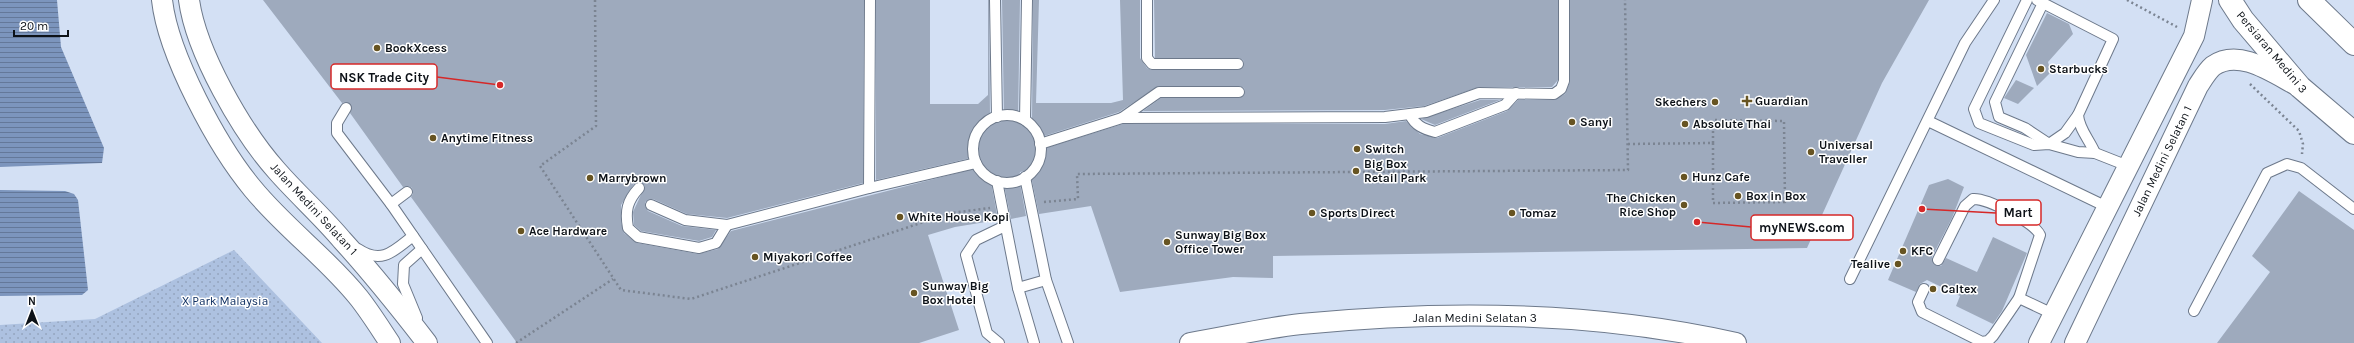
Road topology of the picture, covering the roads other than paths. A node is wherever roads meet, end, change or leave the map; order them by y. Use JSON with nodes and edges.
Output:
{"nodes":[{"id":1,"x":162,"y":0,"type":"edge"},
{"id":2,"x":189,"y":0,"type":"edge"},
{"id":3,"x":870,"y":0,"type":"edge"},
{"id":4,"x":995,"y":0,"type":"edge"},
{"id":5,"x":1027,"y":0,"type":"edge"},
{"id":6,"x":1147,"y":0,"type":"edge"},
{"id":7,"x":1564,"y":0,"type":"edge"},
{"id":8,"x":1994,"y":0,"type":"edge"},
{"id":9,"x":2027,"y":0,"type":"edge"},
{"id":10,"x":2202,"y":0,"type":"edge"},
{"id":11,"x":2230,"y":0,"type":"edge"},
{"id":12,"x":2309,"y":0,"type":"edge"},
{"id":13,"x":2040,"y":1,"type":"edge"},
{"id":14,"x":2354,"y":44,"type":"edge"},
{"id":15,"x":1238,"y":64,"type":"dead end"},
{"id":16,"x":2300,"y":87,"type":"junction"},
{"id":17,"x":1239,"y":92,"type":"dead end"},
{"id":18,"x":1516,"y":93,"type":"junction"},
{"id":19,"x":346,"y":108,"type":"dead end"},
{"id":20,"x":1410,"y":114,"type":"junction"},
{"id":21,"x":2078,"y":115,"type":"junction"},
{"id":22,"x":997,"y":117,"type":"junction"},
{"id":23,"x":1122,"y":118,"type":"junction"},
{"id":24,"x":1025,"y":120,"type":"junction"},
{"id":25,"x":1928,"y":121,"type":"junction"},
{"id":26,"x":2354,"y":133,"type":"edge"},
{"id":27,"x":1040,"y":144,"type":"junction"},
{"id":28,"x":2049,"y":144,"type":"junction"},
{"id":29,"x":2095,"y":153,"type":"junction"},
{"id":30,"x":976,"y":163,"type":"junction"},
{"id":31,"x":2128,"y":166,"type":"junction"},
{"id":32,"x":1025,"y":177,"type":"junction"},
{"id":33,"x":997,"y":181,"type":"junction"},
{"id":34,"x":638,"y":188,"type":"dead end"},
{"id":35,"x":869,"y":188,"type":"junction"},
{"id":36,"x":407,"y":192,"type":"dead end"},
{"id":37,"x":391,"y":204,"type":"junction"},
{"id":38,"x":651,"y":206,"type":"dead end"},
{"id":39,"x":2107,"y":207,"type":"junction"},
{"id":40,"x":2354,"y":209,"type":"edge"},
{"id":41,"x":727,"y":225,"type":"junction"},
{"id":42,"x":1005,"y":226,"type":"junction"},
{"id":43,"x":413,"y":236,"type":"junction"},
{"id":44,"x":341,"y":238,"type":"junction"},
{"id":45,"x":422,"y":249,"type":"junction"},
{"id":46,"x":1938,"y":260,"type":"dead end"},
{"id":47,"x":1850,"y":279,"type":"dead end"},
{"id":48,"x":1046,"y":280,"type":"junction"},
{"id":49,"x":1018,"y":288,"type":"junction"},
{"id":50,"x":1924,"y":289,"type":"dead end"},
{"id":51,"x":2019,"y":298,"type":"junction"},
{"id":52,"x":2194,"y":311,"type":"dead end"},
{"id":53,"x":2053,"y":314,"type":"junction"},
{"id":54,"x":390,"y":343,"type":"edge"},
{"id":55,"x":428,"y":343,"type":"edge"},
{"id":56,"x":487,"y":343,"type":"edge"},
{"id":57,"x":998,"y":343,"type":"edge"},
{"id":58,"x":1034,"y":343,"type":"edge"},
{"id":59,"x":1068,"y":343,"type":"edge"},
{"id":60,"x":1190,"y":343,"type":"edge"},
{"id":61,"x":1736,"y":343,"type":"edge"},
{"id":62,"x":2039,"y":343,"type":"edge"},
{"id":63,"x":2075,"y":343,"type":"edge"}],
"edges":[{"from":1,"to":54,"type":"street"},
{"from":2,"to":44,"type":"street","name":"Jalan Medini Selatan 1"},
{"from":3,"to":35,"type":"lane"},
{"from":4,"to":22,"type":"lane"},
{"from":5,"to":24,"type":"lane"},
{"from":6,"to":15,"type":"lane"},
{"from":7,"to":18,"type":"lane"},
{"from":8,"to":25,"type":"lane"},
{"from":9,"to":28,"type":"lane"},
{"from":10,"to":31,"type":"street"},
{"from":11,"to":16,"type":"street","name":"Persiaran Medini 3"},
{"from":12,"to":14,"type":"street"},
{"from":13,"to":21,"type":"lane"},
{"from":13,"to":28,"type":"lane"},
{"from":16,"to":26,"type":"street","name":"Persiaran Medini 3"},
{"from":16,"to":63,"type":"street","name":"Jalan Medini Selatan 1"},
{"from":17,"to":23,"type":"lane"},
{"from":18,"to":20,"type":"lane"},
{"from":18,"to":20,"type":"lane"},
{"from":19,"to":37,"type":"lane"},
{"from":20,"to":23,"type":"lane"},
{"from":21,"to":28,"type":"lane"},
{"from":21,"to":29,"type":"lane"},
{"from":22,"to":24,"type":"lane"},
{"from":22,"to":30,"type":"lane"},
{"from":23,"to":27,"type":"lane"},
{"from":24,"to":27,"type":"lane"},
{"from":25,"to":39,"type":"lane"},
{"from":25,"to":47,"type":"lane"},
{"from":27,"to":32,"type":"lane"},
{"from":28,"to":29,"type":"lane"},
{"from":29,"to":31,"type":"lane"},
{"from":30,"to":33,"type":"lane"},
{"from":30,"to":35,"type":"lane"},
{"from":31,"to":39,"type":"street"},
{"from":32,"to":33,"type":"lane"},
{"from":32,"to":48,"type":"lane"},
{"from":33,"to":42,"type":"lane"},
{"from":34,"to":41,"type":"lane"},
{"from":35,"to":41,"type":"lane"},
{"from":36,"to":37,"type":"lane"},
{"from":37,"to":43,"type":"lane"},
{"from":38,"to":41,"type":"lane"},
{"from":39,"to":53,"type":"street"},
{"from":40,"to":52,"type":"lane"},
{"from":42,"to":49,"type":"lane"},
{"from":42,"to":57,"type":"lane"},
{"from":43,"to":44,"type":"lane"},
{"from":43,"to":45,"type":"lane"},
{"from":44,"to":55,"type":"street","name":"Jalan Medini Selatan 1"},
{"from":45,"to":55,"type":"lane"},
{"from":45,"to":56,"type":"lane"},
{"from":46,"to":51,"type":"lane"},
{"from":48,"to":49,"type":"lane"},
{"from":48,"to":59,"type":"lane"},
{"from":49,"to":58,"type":"lane"},
{"from":50,"to":51,"type":"lane"},
{"from":51,"to":53,"type":"lane"},
{"from":53,"to":62,"type":"street"},
{"from":60,"to":61,"type":"street","name":"Jalan Medini Selatan 3"}]}
